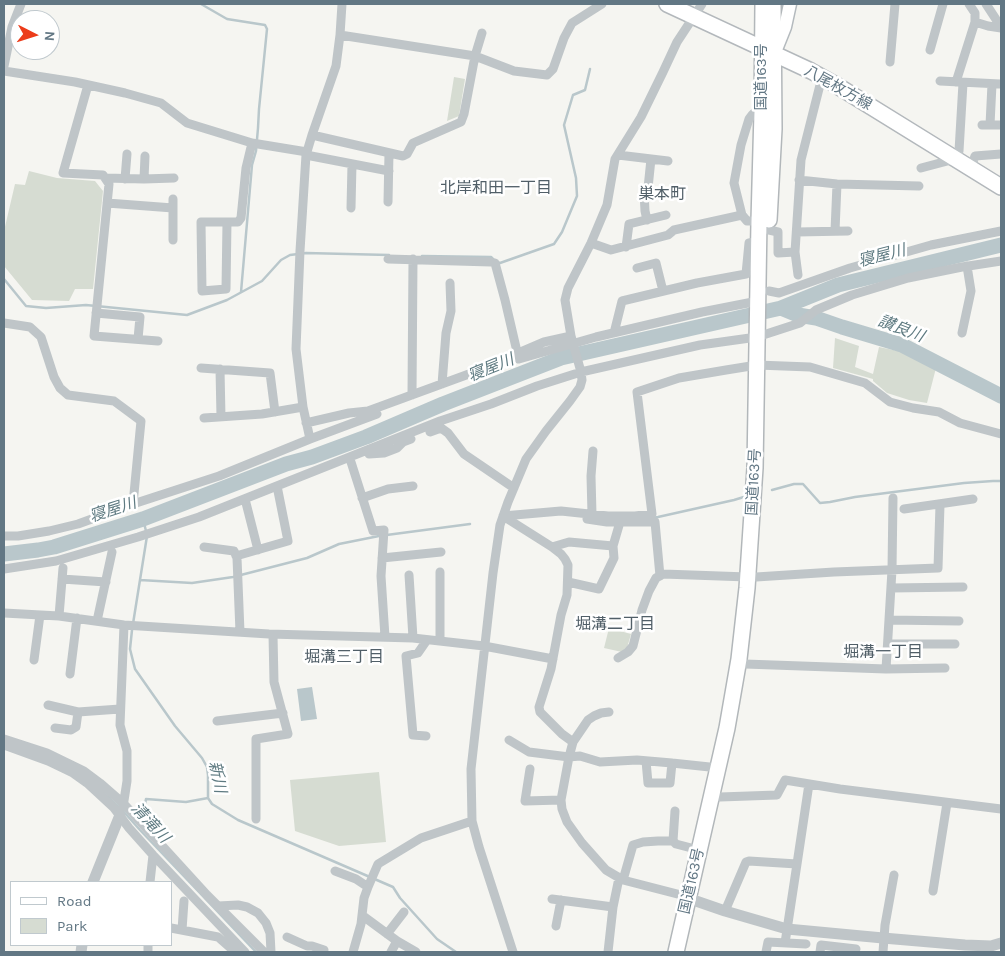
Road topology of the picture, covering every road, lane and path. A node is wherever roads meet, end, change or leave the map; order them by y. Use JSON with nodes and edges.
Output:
{"nodes":[{"id":1,"x":21,"y":4,"type":"edge"},
{"id":2,"x":342,"y":4,"type":"edge"},
{"id":3,"x":602,"y":4,"type":"edge"},
{"id":4,"x":667,"y":4,"type":"edge"},
{"id":5,"x":763,"y":4,"type":"edge"},
{"id":6,"x":790,"y":4,"type":"edge"},
{"id":7,"x":895,"y":4,"type":"edge"},
{"id":8,"x":943,"y":4,"type":"edge"},
{"id":9,"x":969,"y":4,"type":"edge"},
{"id":10,"x":986,"y":4,"type":"edge"},
{"id":11,"x":698,"y":10,"type":"edge"},
{"id":12,"x":778,"y":13,"type":"edge"},
{"id":13,"x":975,"y":22,"type":"junction"},
{"id":14,"x":8,"y":26,"type":"edge"},
{"id":15,"x":1001,"y":28,"type":"edge"},
{"id":16,"x":482,"y":33,"type":"dead end"},
{"id":17,"x":340,"y":35,"type":"junction"},
{"id":18,"x":930,"y":50,"type":"dead end"},
{"id":19,"x":768,"y":52,"type":"junction"},
{"id":20,"x":475,"y":56,"type":"junction"},
{"id":21,"x":890,"y":62,"type":"dead end"},
{"id":22,"x":4,"y":66,"type":"edge"},
{"id":23,"x":4,"y":71,"type":"edge"},
{"id":24,"x":822,"y":77,"type":"junction"},
{"id":25,"x":940,"y":81,"type":"dead end"},
{"id":26,"x":960,"y":82,"type":"junction"},
{"id":27,"x":88,"y":85,"type":"junction"},
{"id":28,"x":762,"y":112,"type":"junction"},
{"id":29,"x":1001,"y":125,"type":"edge"},
{"id":30,"x":312,"y":135,"type":"junction"},
{"id":31,"x":252,"y":143,"type":"junction"},
{"id":32,"x":389,"y":153,"type":"junction"},
{"id":33,"x":127,"y":154,"type":"dead end"},
{"id":34,"x":306,"y":154,"type":"junction"},
{"id":35,"x":1001,"y":154,"type":"edge"},
{"id":36,"x":618,"y":155,"type":"junction"},
{"id":37,"x":145,"y":156,"type":"dead end"},
{"id":38,"x":651,"y":159,"type":"junction"},
{"id":39,"x":955,"y":159,"type":"junction"},
{"id":40,"x":668,"y":161,"type":"dead end"},
{"id":41,"x":352,"y":164,"type":"junction"},
{"id":42,"x":921,"y":168,"type":"dead end"},
{"id":43,"x":971,"y":168,"type":"junction"},
{"id":44,"x":389,"y":171,"type":"junction"},
{"id":45,"x":106,"y":178,"type":"junction"},
{"id":46,"x":174,"y":178,"type":"dead end"},
{"id":47,"x":125,"y":179,"type":"junction"},
{"id":48,"x":144,"y":179,"type":"junction"},
{"id":49,"x":799,"y":180,"type":"junction"},
{"id":50,"x":837,"y":184,"type":"junction"},
{"id":51,"x":919,"y":186,"type":"dead end"},
{"id":52,"x":1001,"y":187,"type":"edge"},
{"id":53,"x":388,"y":202,"type":"dead end"},
{"id":54,"x":108,"y":203,"type":"junction"},
{"id":55,"x":351,"y":208,"type":"dead end"},
{"id":56,"x":666,"y":215,"type":"dead end"},
{"id":57,"x":742,"y":215,"type":"junction"},
{"id":58,"x":647,"y":220,"type":"junction"},
{"id":59,"x":227,"y":222,"type":"junction"},
{"id":60,"x":763,"y":231,"type":"junction"},
{"id":61,"x":835,"y":231,"type":"junction"},
{"id":62,"x":848,"y":231,"type":"dead end"},
{"id":63,"x":1001,"y":231,"type":"edge"},
{"id":64,"x":797,"y":232,"type":"junction"},
{"id":65,"x":173,"y":240,"type":"dead end"},
{"id":66,"x":591,"y":243,"type":"junction"},
{"id":67,"x":626,"y":247,"type":"junction"},
{"id":68,"x":795,"y":252,"type":"junction"},
{"id":69,"x":388,"y":259,"type":"dead end"},
{"id":70,"x":413,"y":260,"type":"junction"},
{"id":71,"x":1001,"y":261,"type":"edge"},
{"id":72,"x":967,"y":266,"type":"junction"},
{"id":73,"x":637,"y":268,"type":"dead end"},
{"id":74,"x":798,"y":275,"type":"dead end"},
{"id":75,"x":450,"y":283,"type":"dead end"},
{"id":76,"x":663,"y":291,"type":"junction"},
{"id":77,"x":765,"y":296,"type":"junction"},
{"id":78,"x":96,"y":309,"type":"junction"},
{"id":79,"x":4,"y":323,"type":"edge"},
{"id":80,"x":614,"y":333,"type":"junction"},
{"id":81,"x":962,"y":333,"type":"dead end"},
{"id":82,"x":764,"y":334,"type":"junction"},
{"id":83,"x":138,"y":339,"type":"junction"},
{"id":84,"x":572,"y":339,"type":"junction"},
{"id":85,"x":158,"y":340,"type":"dead end"},
{"id":86,"x":518,"y":357,"type":"junction"},
{"id":87,"x":762,"y":365,"type":"junction"},
{"id":88,"x":201,"y":368,"type":"dead end"},
{"id":89,"x":220,"y":369,"type":"junction"},
{"id":90,"x":581,"y":372,"type":"junction"},
{"id":91,"x":442,"y":384,"type":"junction"},
{"id":92,"x":412,"y":395,"type":"junction"},
{"id":93,"x":303,"y":407,"type":"junction"},
{"id":94,"x":275,"y":412,"type":"junction"},
{"id":95,"x":221,"y":417,"type":"junction"},
{"id":96,"x":204,"y":418,"type":"dead end"},
{"id":97,"x":306,"y":423,"type":"junction"},
{"id":98,"x":1001,"y":434,"type":"edge"},
{"id":99,"x":310,"y":439,"type":"junction"},
{"id":100,"x":398,"y":439,"type":"junction"},
{"id":101,"x":593,"y":451,"type":"dead end"},
{"id":102,"x":369,"y":454,"type":"junction"},
{"id":103,"x":351,"y":462,"type":"junction"},
{"id":104,"x":311,"y":478,"type":"dead end"},
{"id":105,"x":277,"y":486,"type":"junction"},
{"id":106,"x":413,"y":486,"type":"dead end"},
{"id":107,"x":514,"y":488,"type":"junction"},
{"id":108,"x":362,"y":498,"type":"junction"},
{"id":109,"x":893,"y":498,"type":"dead end"},
{"id":110,"x":245,"y":499,"type":"junction"},
{"id":111,"x":973,"y":500,"type":"dead end"},
{"id":112,"x":133,"y":504,"type":"junction"},
{"id":113,"x":940,"y":505,"type":"junction"},
{"id":114,"x":904,"y":509,"type":"dead end"},
{"id":115,"x":561,"y":511,"type":"junction"},
{"id":116,"x":592,"y":514,"type":"junction"},
{"id":117,"x":503,"y":516,"type":"junction"},
{"id":118,"x":620,"y":522,"type":"junction"},
{"id":119,"x":4,"y":536,"type":"edge"},
{"id":120,"x":613,"y":546,"type":"junction"},
{"id":121,"x":204,"y":547,"type":"dead end"},
{"id":122,"x":552,"y":547,"type":"junction"},
{"id":123,"x":258,"y":550,"type":"junction"},
{"id":124,"x":112,"y":552,"type":"dead end"},
{"id":125,"x":442,"y":552,"type":"dead end"},
{"id":126,"x":236,"y":556,"type":"junction"},
{"id":127,"x":382,"y":558,"type":"junction"},
{"id":128,"x":63,"y":568,"type":"dead end"},
{"id":129,"x":4,"y":570,"type":"edge"},
{"id":130,"x":892,"y":570,"type":"junction"},
{"id":131,"x":440,"y":572,"type":"dead end"},
{"id":132,"x":409,"y":576,"type":"dead end"},
{"id":133,"x":660,"y":576,"type":"junction"},
{"id":134,"x":752,"y":577,"type":"junction"},
{"id":135,"x":62,"y":579,"type":"junction"},
{"id":136,"x":106,"y":582,"type":"junction"},
{"id":137,"x":568,"y":582,"type":"junction"},
{"id":138,"x":964,"y":587,"type":"dead end"},
{"id":139,"x":891,"y":588,"type":"junction"},
{"id":140,"x":4,"y":613,"type":"edge"},
{"id":141,"x":40,"y":615,"type":"junction"},
{"id":142,"x":59,"y":616,"type":"junction"},
{"id":143,"x":77,"y":618,"type":"junction"},
{"id":144,"x":889,"y":620,"type":"junction"},
{"id":145,"x":97,"y":621,"type":"junction"},
{"id":146,"x":959,"y":621,"type":"dead end"},
{"id":147,"x":129,"y":625,"type":"junction"},
{"id":148,"x":240,"y":632,"type":"junction"},
{"id":149,"x":273,"y":634,"type":"junction"},
{"id":150,"x":385,"y":637,"type":"junction"},
{"id":151,"x":413,"y":638,"type":"junction"},
{"id":152,"x":427,"y":640,"type":"junction"},
{"id":153,"x":440,"y":642,"type":"junction"},
{"id":154,"x":888,"y":644,"type":"junction"},
{"id":155,"x":955,"y":644,"type":"dead end"},
{"id":156,"x":484,"y":646,"type":"junction"},
{"id":157,"x":618,"y":658,"type":"dead end"},
{"id":158,"x":553,"y":659,"type":"junction"},
{"id":159,"x":34,"y":660,"type":"dead end"},
{"id":160,"x":745,"y":664,"type":"junction"},
{"id":161,"x":945,"y":668,"type":"dead end"},
{"id":162,"x":886,"y":669,"type":"junction"},
{"id":163,"x":70,"y":674,"type":"dead end"},
{"id":164,"x":48,"y":705,"type":"dead end"},
{"id":165,"x":120,"y":709,"type":"junction"},
{"id":166,"x":78,"y":712,"type":"junction"},
{"id":167,"x":283,"y":712,"type":"junction"},
{"id":168,"x":609,"y":712,"type":"dead end"},
{"id":169,"x":217,"y":721,"type":"dead end"},
{"id":170,"x":55,"y":728,"type":"dead end"},
{"id":171,"x":426,"y":736,"type":"dead end"},
{"id":172,"x":4,"y":739,"type":"edge"},
{"id":173,"x":509,"y":740,"type":"dead end"},
{"id":174,"x":573,"y":742,"type":"junction"},
{"id":175,"x":4,"y":746,"type":"edge"},
{"id":176,"x":570,"y":757,"type":"junction"},
{"id":177,"x":646,"y":760,"type":"junction"},
{"id":178,"x":672,"y":762,"type":"junction"},
{"id":179,"x":719,"y":768,"type":"junction"},
{"id":180,"x":530,"y":769,"type":"dead end"},
{"id":181,"x":809,"y":784,"type":"junction"},
{"id":182,"x":720,"y":797,"type":"junction"},
{"id":183,"x":561,"y":800,"type":"junction"},
{"id":184,"x":947,"y":803,"type":"junction"},
{"id":185,"x":122,"y":809,"type":"junction"},
{"id":186,"x":1001,"y":809,"type":"edge"},
{"id":187,"x":675,"y":811,"type":"dead end"},
{"id":188,"x":256,"y":819,"type":"dead end"},
{"id":189,"x":472,"y":821,"type":"junction"},
{"id":190,"x":673,"y":841,"type":"junction"},
{"id":191,"x":700,"y":850,"type":"junction"},
{"id":192,"x":153,"y":855,"type":"junction"},
{"id":193,"x":797,"y":864,"type":"junction"},
{"id":194,"x":335,"y":871,"type":"dead end"},
{"id":195,"x":894,"y":875,"type":"dead end"},
{"id":196,"x":621,"y":879,"type":"junction"},
{"id":197,"x":93,"y":881,"type":"edge"},
{"id":198,"x":150,"y":881,"type":"edge"},
{"id":199,"x":368,"y":887,"type":"junction"},
{"id":200,"x":933,"y":891,"type":"dead end"},
{"id":201,"x":692,"y":899,"type":"junction"},
{"id":202,"x":184,"y":902,"type":"dead end"},
{"id":203,"x":218,"y":906,"type":"junction"},
{"id":204,"x":613,"y":907,"type":"junction"},
{"id":205,"x":725,"y":911,"type":"junction"},
{"id":206,"x":404,"y":912,"type":"dead end"},
{"id":207,"x":362,"y":916,"type":"junction"},
{"id":208,"x":556,"y":926,"type":"dead end"},
{"id":209,"x":172,"y":928,"type":"edge"},
{"id":210,"x":787,"y":928,"type":"junction"},
{"id":211,"x":182,"y":930,"type":"junction"},
{"id":212,"x":822,"y":932,"type":"junction"},
{"id":213,"x":387,"y":934,"type":"junction"},
{"id":214,"x":287,"y":937,"type":"dead end"},
{"id":215,"x":883,"y":938,"type":"junction"},
{"id":216,"x":398,"y":941,"type":"junction"},
{"id":217,"x":785,"y":943,"type":"junction"},
{"id":218,"x":1001,"y":943,"type":"edge"},
{"id":219,"x":806,"y":944,"type":"dead end"},
{"id":220,"x":821,"y":949,"type":"edge"},
{"id":221,"x":856,"y":949,"type":"dead end"},
{"id":222,"x":230,"y":950,"type":"edge"},
{"id":223,"x":245,"y":952,"type":"edge"},
{"id":224,"x":264,"y":952,"type":"edge"},
{"id":225,"x":271,"y":952,"type":"edge"},
{"id":226,"x":323,"y":952,"type":"edge"},
{"id":227,"x":353,"y":952,"type":"edge"},
{"id":228,"x":390,"y":952,"type":"edge"},
{"id":229,"x":416,"y":952,"type":"edge"},
{"id":230,"x":513,"y":952,"type":"edge"},
{"id":231,"x":608,"y":952,"type":"edge"},
{"id":232,"x":676,"y":952,"type":"edge"},
{"id":233,"x":684,"y":952,"type":"edge"},
{"id":234,"x":766,"y":952,"type":"edge"},
{"id":235,"x":883,"y":952,"type":"edge"}],
"edges":[{"from":1,"to":14,"type":"street"},
{"from":2,"to":17,"type":"street"},
{"from":3,"to":20,"type":"street"},
{"from":4,"to":11,"type":"main road","name":"八尾枚方線"},
{"from":5,"to":19,"type":"main road","name":"国道163号"},
{"from":6,"to":12,"type":"main road"},
{"from":7,"to":21,"type":"street"},
{"from":8,"to":18,"type":"street"},
{"from":9,"to":13,"type":"street"},
{"from":10,"to":15,"type":"street"},
{"from":11,"to":19,"type":"main road","name":"八尾枚方線"},
{"from":11,"to":36,"type":"street"},
{"from":12,"to":19,"type":"main road","name":"国道163号"},
{"from":13,"to":15,"type":"street"},
{"from":13,"to":26,"type":"street"},
{"from":14,"to":22,"type":"street"},
{"from":16,"to":20,"type":"street"},
{"from":17,"to":20,"type":"street"},
{"from":17,"to":30,"type":"street"},
{"from":19,"to":24,"type":"main road","name":"八尾枚方線"},
{"from":19,"to":28,"type":"main road","name":"国道163号"},
{"from":19,"to":60,"type":"main road","name":"国道163号"},
{"from":20,"to":32,"type":"street"},
{"from":23,"to":27,"type":"street"},
{"from":24,"to":39,"type":"main road","name":"八尾枚方線"},
{"from":24,"to":49,"type":"street"},
{"from":25,"to":26,"type":"street"},
{"from":26,"to":29,"type":"street"},
{"from":26,"to":39,"type":"street"},
{"from":27,"to":31,"type":"street"},
{"from":27,"to":45,"type":"street"},
{"from":28,"to":57,"type":"street"},
{"from":28,"to":60,"type":"main road","name":"国道163号"},
{"from":30,"to":32,"type":"street"},
{"from":30,"to":34,"type":"street"},
{"from":31,"to":34,"type":"street"},
{"from":31,"to":59,"type":"street"},
{"from":32,"to":44,"type":"street"},
{"from":33,"to":47,"type":"street"},
{"from":34,"to":41,"type":"street"},
{"from":34,"to":93,"type":"street"},
{"from":35,"to":43,"type":"street"},
{"from":36,"to":38,"type":"street"},
{"from":36,"to":66,"type":"street"},
{"from":37,"to":48,"type":"street"},
{"from":38,"to":40,"type":"street"},
{"from":38,"to":58,"type":"street"},
{"from":39,"to":42,"type":"street"},
{"from":39,"to":43,"type":"main road","name":"八尾枚方線"},
{"from":41,"to":44,"type":"street"},
{"from":41,"to":55,"type":"street"},
{"from":43,"to":52,"type":"main road","name":"八尾枚方線"},
{"from":44,"to":53,"type":"street"},
{"from":45,"to":47,"type":"street"},
{"from":45,"to":54,"type":"street"},
{"from":46,"to":48,"type":"street"},
{"from":47,"to":48,"type":"street"},
{"from":49,"to":50,"type":"street"},
{"from":49,"to":64,"type":"street"},
{"from":50,"to":51,"type":"street"},
{"from":50,"to":61,"type":"street"},
{"from":54,"to":65,"type":"street"},
{"from":54,"to":78,"type":"street"},
{"from":56,"to":58,"type":"street"},
{"from":57,"to":60,"type":"street"},
{"from":57,"to":67,"type":"street"},
{"from":58,"to":67,"type":"street"},
{"from":59,"to":59,"type":"street"},
{"from":60,"to":68,"type":"street"},
{"from":60,"to":76,"type":"street"},
{"from":60,"to":77,"type":"main road","name":"国道163号"},
{"from":61,"to":62,"type":"street"},
{"from":61,"to":64,"type":"street"},
{"from":63,"to":77,"type":"street"},
{"from":64,"to":68,"type":"street"},
{"from":66,"to":67,"type":"street"},
{"from":66,"to":84,"type":"street"},
{"from":68,"to":74,"type":"street"},
{"from":69,"to":70,"type":"street"},
{"from":70,"to":86,"type":"street"},
{"from":70,"to":92,"type":"street"},
{"from":71,"to":72,"type":"street"},
{"from":72,"to":81,"type":"street"},
{"from":72,"to":82,"type":"street"},
{"from":73,"to":76,"type":"street"},
{"from":75,"to":91,"type":"street"},
{"from":76,"to":80,"type":"street"},
{"from":77,"to":80,"type":"street"},
{"from":77,"to":82,"type":"main road","name":"国道163号"},
{"from":78,"to":83,"type":"street"},
{"from":78,"to":83,"type":"street"},
{"from":79,"to":112,"type":"street"},
{"from":80,"to":84,"type":"street"},
{"from":82,"to":87,"type":"main road","name":"国道163号"},
{"from":82,"to":90,"type":"street"},
{"from":83,"to":85,"type":"street"},
{"from":84,"to":86,"type":"street"},
{"from":84,"to":90,"type":"street"},
{"from":86,"to":91,"type":"street"},
{"from":86,"to":99,"type":"street"},
{"from":87,"to":98,"type":"street"},
{"from":87,"to":116,"type":"street"},
{"from":87,"to":134,"type":"main road","name":"国道163号"},
{"from":88,"to":89,"type":"street"},
{"from":89,"to":94,"type":"street"},
{"from":89,"to":95,"type":"street"},
{"from":90,"to":100,"type":"street"},
{"from":90,"to":107,"type":"street"},
{"from":91,"to":92,"type":"street"},
{"from":92,"to":97,"type":"street"},
{"from":93,"to":94,"type":"street"},
{"from":93,"to":97,"type":"street"},
{"from":94,"to":95,"type":"street"},
{"from":95,"to":96,"type":"street"},
{"from":97,"to":99,"type":"street"},
{"from":99,"to":112,"type":"street"},
{"from":100,"to":102,"type":"street"},
{"from":100,"to":105,"type":"street"},
{"from":101,"to":116,"type":"street"},
{"from":102,"to":103,"type":"street"},
{"from":102,"to":107,"type":"street"},
{"from":103,"to":104,"type":"street"},
{"from":103,"to":108,"type":"street"},
{"from":105,"to":110,"type":"street"},
{"from":105,"to":123,"type":"street"},
{"from":106,"to":108,"type":"street"},
{"from":107,"to":117,"type":"street"},
{"from":108,"to":127,"type":"street"},
{"from":109,"to":130,"type":"street"},
{"from":110,"to":123,"type":"street"},
{"from":110,"to":129,"type":"street"},
{"from":111,"to":113,"type":"street"},
{"from":112,"to":119,"type":"street"},
{"from":113,"to":114,"type":"street"},
{"from":113,"to":130,"type":"street"},
{"from":115,"to":116,"type":"street"},
{"from":115,"to":117,"type":"street"},
{"from":115,"to":118,"type":"street"},
{"from":117,"to":122,"type":"street"},
{"from":117,"to":156,"type":"street"},
{"from":118,"to":120,"type":"street"},
{"from":118,"to":133,"type":"street"},
{"from":120,"to":122,"type":"street"},
{"from":120,"to":137,"type":"street"},
{"from":121,"to":126,"type":"street"},
{"from":122,"to":137,"type":"street"},
{"from":123,"to":126,"type":"street"},
{"from":124,"to":136,"type":"street"},
{"from":125,"to":127,"type":"street"},
{"from":126,"to":148,"type":"street"},
{"from":127,"to":150,"type":"street"},
{"from":128,"to":135,"type":"street"},
{"from":130,"to":134,"type":"street"},
{"from":130,"to":139,"type":"street"},
{"from":131,"to":153,"type":"street"},
{"from":132,"to":151,"type":"street"},
{"from":133,"to":134,"type":"street"},
{"from":133,"to":157,"type":"street"},
{"from":134,"to":160,"type":"main road","name":"国道163号"},
{"from":134,"to":179,"type":"main road","name":"国道163号"},
{"from":135,"to":136,"type":"street"},
{"from":135,"to":142,"type":"street"},
{"from":136,"to":145,"type":"street"},
{"from":137,"to":158,"type":"street"},
{"from":138,"to":139,"type":"street"},
{"from":139,"to":144,"type":"street"},
{"from":140,"to":141,"type":"street"},
{"from":141,"to":142,"type":"street"},
{"from":141,"to":159,"type":"street"},
{"from":142,"to":143,"type":"street"},
{"from":143,"to":145,"type":"street"},
{"from":143,"to":163,"type":"street"},
{"from":144,"to":146,"type":"street"},
{"from":144,"to":154,"type":"street"},
{"from":145,"to":147,"type":"street"},
{"from":147,"to":148,"type":"street"},
{"from":147,"to":165,"type":"street"},
{"from":148,"to":149,"type":"street"},
{"from":149,"to":150,"type":"street"},
{"from":149,"to":167,"type":"street"},
{"from":150,"to":151,"type":"street"},
{"from":151,"to":152,"type":"street"},
{"from":152,"to":153,"type":"street"},
{"from":152,"to":171,"type":"street"},
{"from":153,"to":156,"type":"street"},
{"from":154,"to":155,"type":"street"},
{"from":154,"to":162,"type":"street"},
{"from":156,"to":158,"type":"street"},
{"from":156,"to":189,"type":"street"},
{"from":158,"to":174,"type":"street"},
{"from":160,"to":162,"type":"street"},
{"from":160,"to":182,"type":"main road","name":"国道163号"},
{"from":161,"to":162,"type":"street"},
{"from":164,"to":166,"type":"street"},
{"from":165,"to":166,"type":"street"},
{"from":165,"to":185,"type":"street"},
{"from":166,"to":170,"type":"street"},
{"from":167,"to":169,"type":"street"},
{"from":167,"to":188,"type":"street"},
{"from":168,"to":174,"type":"street"},
{"from":172,"to":185,"type":"street"},
{"from":173,"to":176,"type":"street"},
{"from":174,"to":176,"type":"street"},
{"from":175,"to":185,"type":"street"},
{"from":176,"to":177,"type":"street"},
{"from":176,"to":183,"type":"street"},
{"from":177,"to":178,"type":"street"},
{"from":177,"to":178,"type":"street"},
{"from":178,"to":179,"type":"street"},
{"from":179,"to":191,"type":"main road","name":"国道163号"},
{"from":180,"to":183,"type":"street"},
{"from":181,"to":182,"type":"street"},
{"from":181,"to":184,"type":"street"},
{"from":181,"to":193,"type":"street"},
{"from":182,"to":201,"type":"main road","name":"国道163号"},
{"from":183,"to":196,"type":"street"},
{"from":184,"to":186,"type":"street"},
{"from":184,"to":200,"type":"street"},
{"from":185,"to":192,"type":"street"},
{"from":185,"to":197,"type":"street"},
{"from":185,"to":203,"type":"street"},
{"from":187,"to":190,"type":"street"},
{"from":189,"to":199,"type":"street"},
{"from":189,"to":230,"type":"street"},
{"from":190,"to":191,"type":"street"},
{"from":190,"to":196,"type":"street"},
{"from":191,"to":201,"type":"main road","name":"国道163号"},
{"from":192,"to":198,"type":"street"},
{"from":192,"to":223,"type":"street"},
{"from":193,"to":205,"type":"street"},
{"from":193,"to":210,"type":"street"},
{"from":194,"to":199,"type":"street"},
{"from":195,"to":215,"type":"street"},
{"from":196,"to":201,"type":"street"},
{"from":196,"to":204,"type":"street"},
{"from":199,"to":207,"type":"street"},
{"from":201,"to":205,"type":"street"},
{"from":201,"to":232,"type":"main road","name":"国道163号"},
{"from":201,"to":233,"type":"main road","name":"国道163号"},
{"from":202,"to":211,"type":"street"},
{"from":203,"to":224,"type":"street"},
{"from":203,"to":225,"type":"street"},
{"from":204,"to":208,"type":"street"},
{"from":204,"to":231,"type":"street"},
{"from":205,"to":210,"type":"street"},
{"from":206,"to":213,"type":"street"},
{"from":207,"to":213,"type":"street"},
{"from":207,"to":227,"type":"street"},
{"from":209,"to":211,"type":"street"},
{"from":210,"to":212,"type":"street"},
{"from":210,"to":217,"type":"street"},
{"from":211,"to":222,"type":"street"},
{"from":212,"to":215,"type":"street"},
{"from":212,"to":220,"type":"street"},
{"from":213,"to":216,"type":"street"},
{"from":214,"to":226,"type":"street"},
{"from":215,"to":218,"type":"street"},
{"from":215,"to":235,"type":"street"},
{"from":216,"to":228,"type":"street"},
{"from":216,"to":229,"type":"street"},
{"from":217,"to":219,"type":"street"},
{"from":217,"to":234,"type":"street"},
{"from":220,"to":221,"type":"street"}]}
